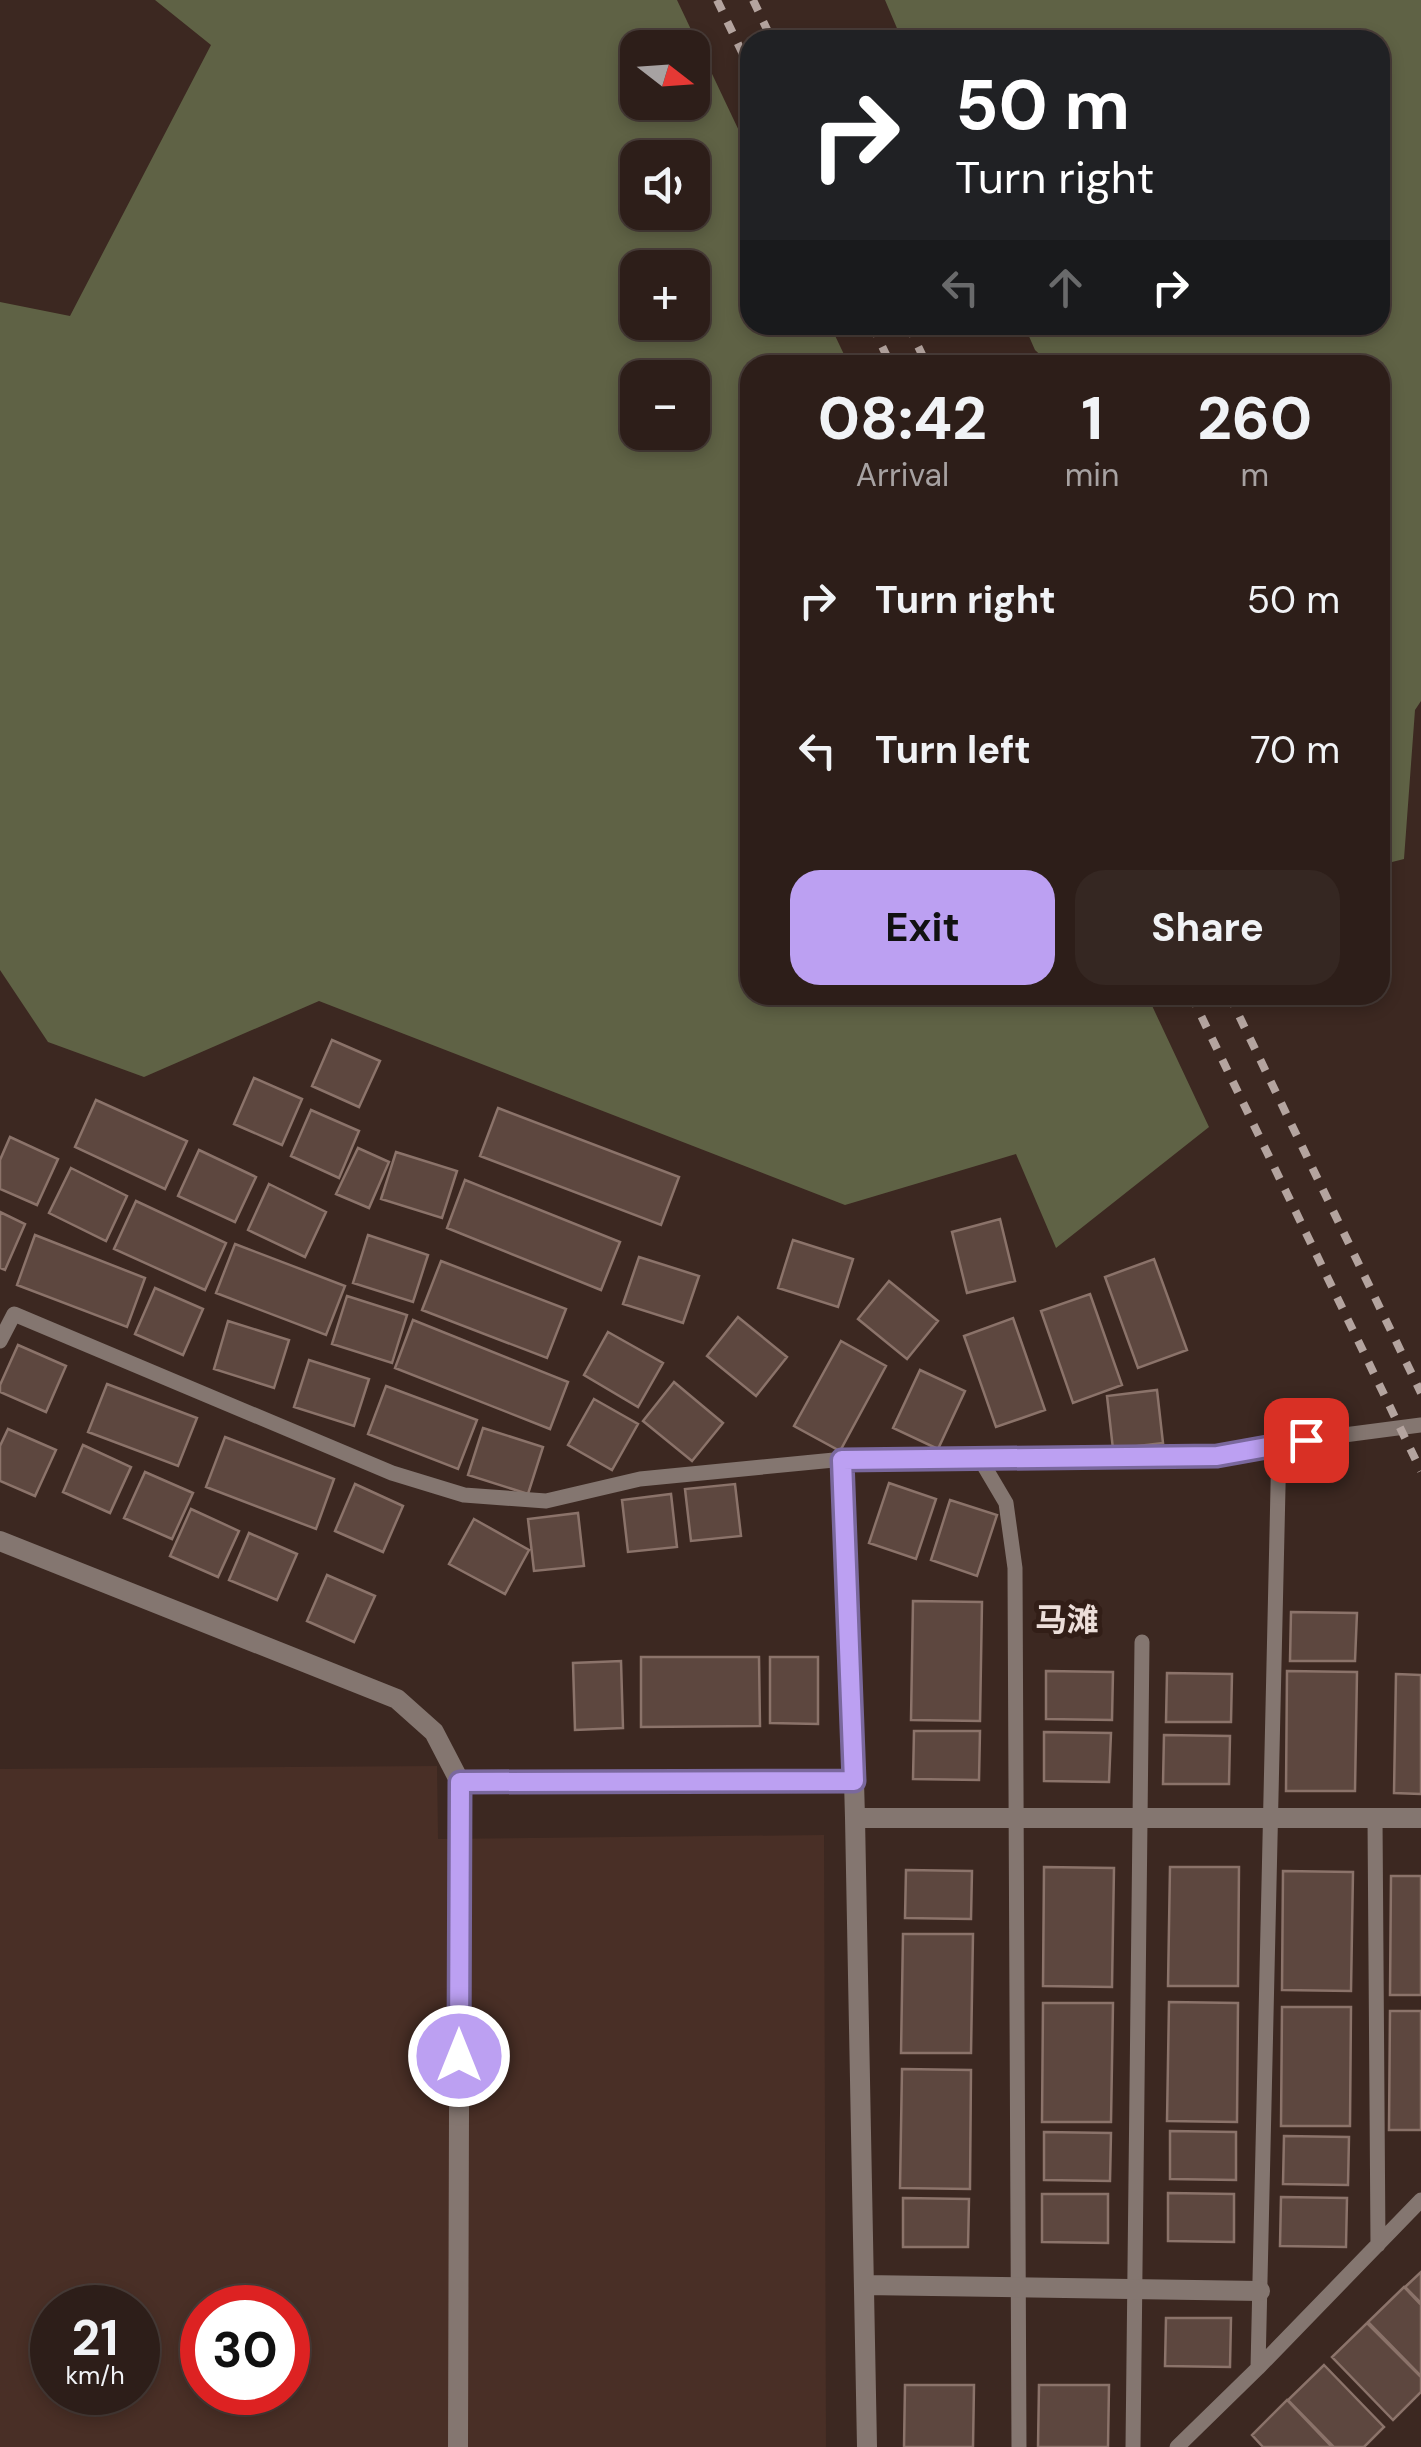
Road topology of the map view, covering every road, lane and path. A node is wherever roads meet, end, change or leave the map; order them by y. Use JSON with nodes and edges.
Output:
{"nodes":[{"id":1,"x":0,"y":1341,"type":"edge"},
{"id":2,"x":1421,"y":1425,"type":"edge"},
{"id":3,"x":1279,"y":1444,"type":"junction"},
{"id":4,"x":980,"y":1459,"type":"junction"},
{"id":5,"x":842,"y":1460,"type":"junction"},
{"id":6,"x":0,"y":1540,"type":"edge"},
{"id":7,"x":1142,"y":1642,"type":"dead end"},
{"id":8,"x":854,"y":1781,"type":"junction"},
{"id":9,"x":460,"y":1782,"type":"junction"},
{"id":10,"x":855,"y":1818,"type":"junction"},
{"id":11,"x":1016,"y":1818,"type":"junction"},
{"id":12,"x":1140,"y":1818,"type":"junction"},
{"id":13,"x":1271,"y":1818,"type":"junction"},
{"id":14,"x":1376,"y":1818,"type":"junction"},
{"id":15,"x":1421,"y":1818,"type":"edge"},
{"id":16,"x":1421,"y":2200,"type":"edge"},
{"id":17,"x":1378,"y":2245,"type":"junction"},
{"id":18,"x":864,"y":2284,"type":"junction"},
{"id":19,"x":1018,"y":2287,"type":"junction"},
{"id":20,"x":1135,"y":2289,"type":"junction"},
{"id":21,"x":1260,"y":2291,"type":"junction"},
{"id":22,"x":1258,"y":2368,"type":"junction"},
{"id":23,"x":458,"y":2447,"type":"edge"},
{"id":24,"x":867,"y":2447,"type":"edge"},
{"id":25,"x":1019,"y":2447,"type":"edge"},
{"id":26,"x":1133,"y":2447,"type":"edge"},
{"id":27,"x":1177,"y":2447,"type":"edge"}],
"edges":[{"from":1,"to":5,"type":"lane"},
{"from":2,"to":3,"type":"lane"},
{"from":3,"to":4,"type":"lane"},
{"from":3,"to":13,"type":"lane"},
{"from":4,"to":5,"type":"lane"},
{"from":4,"to":11,"type":"lane"},
{"from":5,"to":8,"type":"street"},
{"from":6,"to":9,"type":"street"},
{"from":7,"to":12,"type":"lane"},
{"from":8,"to":9,"type":"street"},
{"from":8,"to":10,"type":"street"},
{"from":9,"to":23,"type":"street"},
{"from":10,"to":11,"type":"street"},
{"from":10,"to":18,"type":"street"},
{"from":11,"to":12,"type":"street"},
{"from":11,"to":19,"type":"lane"},
{"from":12,"to":13,"type":"street"},
{"from":12,"to":20,"type":"lane"},
{"from":13,"to":14,"type":"street"},
{"from":13,"to":21,"type":"lane"},
{"from":14,"to":15,"type":"street"},
{"from":14,"to":17,"type":"lane"},
{"from":16,"to":17,"type":"lane"},
{"from":17,"to":22,"type":"lane"},
{"from":18,"to":19,"type":"street"},
{"from":18,"to":24,"type":"street"},
{"from":19,"to":20,"type":"street"},
{"from":19,"to":25,"type":"lane"},
{"from":20,"to":21,"type":"street"},
{"from":20,"to":26,"type":"lane"},
{"from":21,"to":22,"type":"lane"},
{"from":22,"to":27,"type":"lane"}]}
